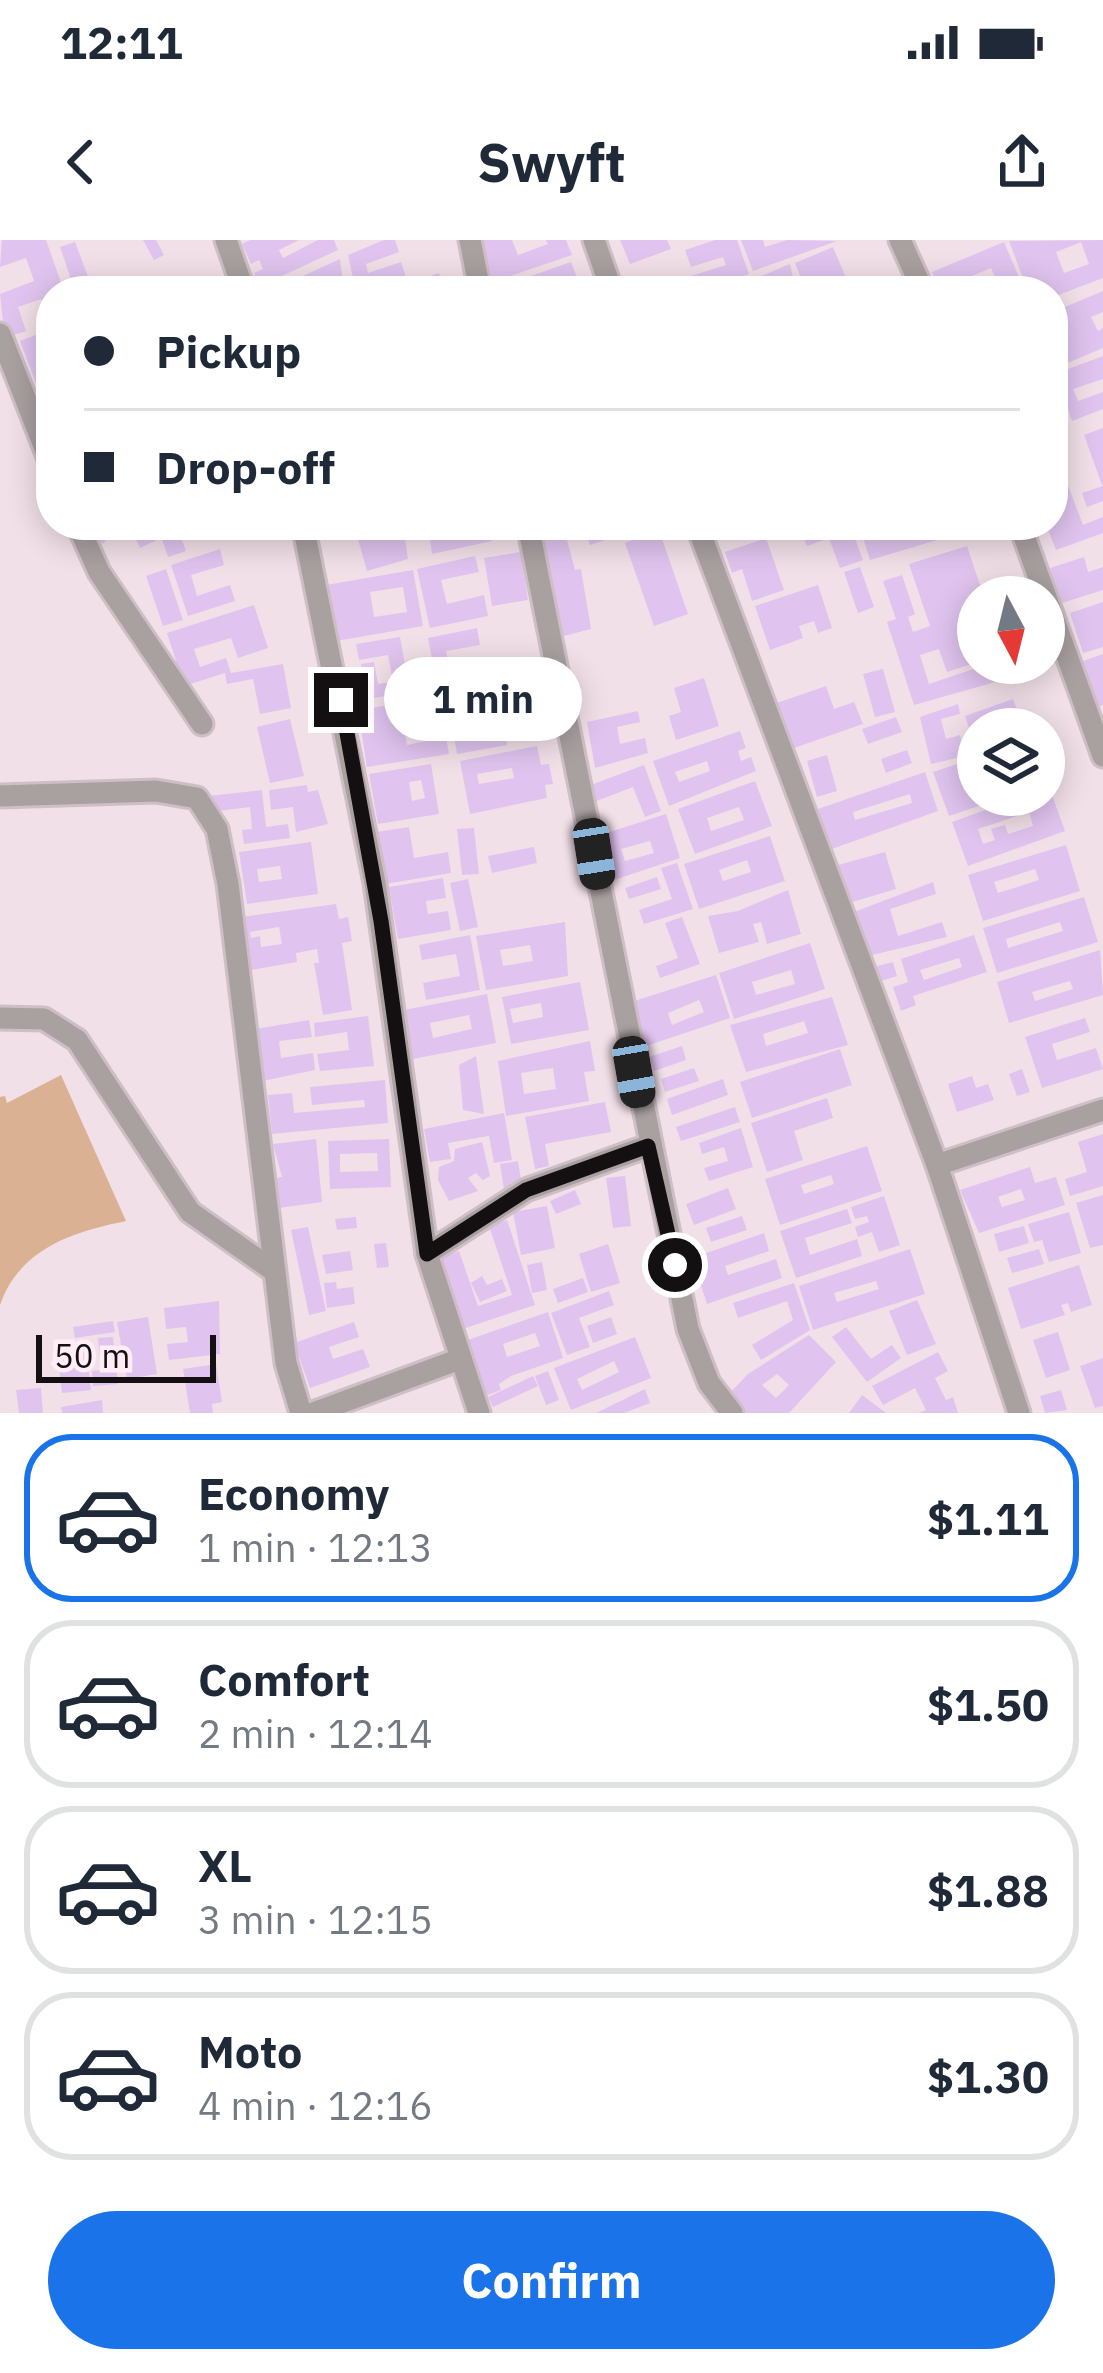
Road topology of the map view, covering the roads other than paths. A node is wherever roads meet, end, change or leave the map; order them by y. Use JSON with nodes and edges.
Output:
{"nodes":[{"id":1,"x":226,"y":240,"type":"edge"},
{"id":2,"x":470,"y":240,"type":"edge"},
{"id":3,"x":594,"y":240,"type":"edge"},
{"id":4,"x":900,"y":240,"type":"edge"},
{"id":5,"x":239,"y":276,"type":"edge"},
{"id":6,"x":477,"y":276,"type":"edge"},
{"id":7,"x":607,"y":276,"type":"edge"},
{"id":8,"x":916,"y":276,"type":"edge"},
{"id":9,"x":0,"y":334,"type":"edge"},
{"id":10,"x":36,"y":426,"type":"edge"},
{"id":11,"x":85,"y":540,"type":"edge"},
{"id":12,"x":306,"y":540,"type":"edge"},
{"id":13,"x":531,"y":540,"type":"edge"},
{"id":14,"x":703,"y":540,"type":"edge"},
{"id":15,"x":1025,"y":540,"type":"edge"},
{"id":16,"x":202,"y":724,"type":"dead end"},
{"id":17,"x":1103,"y":756,"type":"edge"},
{"id":18,"x":0,"y":796,"type":"edge"},
{"id":19,"x":0,"y":1018,"type":"edge"},
{"id":20,"x":1103,"y":1110,"type":"edge"},
{"id":21,"x":648,"y":1146,"type":"junction"},
{"id":22,"x":937,"y":1165,"type":"junction"},
{"id":23,"x":427,"y":1254,"type":"junction"},
{"id":24,"x":274,"y":1271,"type":"junction"},
{"id":25,"x":460,"y":1359,"type":"junction"},
{"id":26,"x":301,"y":1413,"type":"edge"},
{"id":27,"x":313,"y":1413,"type":"edge"},
{"id":28,"x":479,"y":1413,"type":"edge"},
{"id":29,"x":732,"y":1413,"type":"edge"},
{"id":30,"x":1019,"y":1413,"type":"edge"}],
"edges":[{"from":1,"to":5,"type":"street"},
{"from":2,"to":6,"type":"street"},
{"from":3,"to":7,"type":"street"},
{"from":4,"to":8,"type":"street"},
{"from":9,"to":10,"type":"street"},
{"from":11,"to":16,"type":"street"},
{"from":12,"to":23,"type":"street"},
{"from":13,"to":21,"type":"street"},
{"from":14,"to":22,"type":"street"},
{"from":15,"to":17,"type":"street"},
{"from":18,"to":24,"type":"street"},
{"from":19,"to":24,"type":"street"},
{"from":20,"to":22,"type":"street"},
{"from":21,"to":23,"type":"street"},
{"from":21,"to":29,"type":"street"},
{"from":22,"to":30,"type":"street"},
{"from":23,"to":25,"type":"street"},
{"from":24,"to":26,"type":"street"},
{"from":25,"to":27,"type":"street"},
{"from":25,"to":28,"type":"street"}]}
